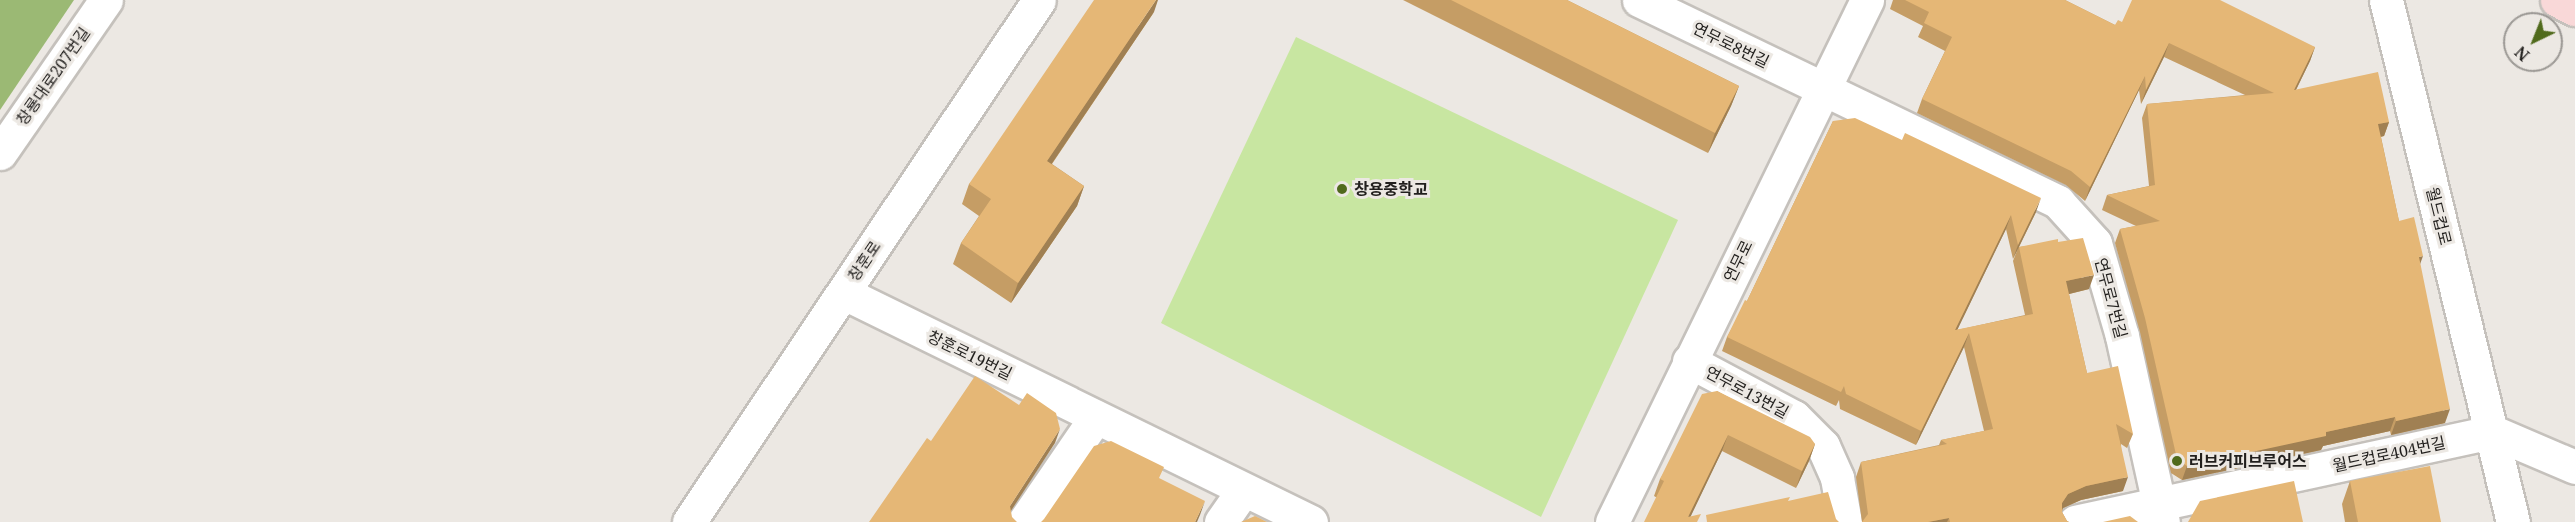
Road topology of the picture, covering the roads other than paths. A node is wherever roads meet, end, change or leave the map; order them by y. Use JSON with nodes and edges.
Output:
{"nodes":[{"id":1,"x":106,"y":0,"type":"edge"},
{"id":2,"x":1039,"y":0,"type":"edge"},
{"id":3,"x":1640,"y":0,"type":"edge"},
{"id":4,"x":1866,"y":0,"type":"edge"},
{"id":5,"x":2386,"y":0,"type":"edge"},
{"id":6,"x":2557,"y":0,"type":"edge"},
{"id":7,"x":2575,"y":9,"type":"edge"},
{"id":8,"x":1822,"y":90,"type":"junction"},
{"id":9,"x":0,"y":153,"type":"edge"},
{"id":10,"x":844,"y":292,"type":"junction"},
{"id":11,"x":1689,"y":361,"type":"junction"},
{"id":12,"x":1096,"y":417,"type":"junction"},
{"id":13,"x":2493,"y":432,"type":"junction"},
{"id":14,"x":2575,"y":467,"type":"edge"},
{"id":15,"x":1243,"y":490,"type":"junction"},
{"id":16,"x":2161,"y":513,"type":"edge"},
{"id":17,"x":689,"y":522,"type":"edge"},
{"id":18,"x":1024,"y":522,"type":"edge"},
{"id":19,"x":1221,"y":522,"type":"edge"},
{"id":20,"x":1311,"y":522,"type":"edge"},
{"id":21,"x":1611,"y":522,"type":"edge"},
{"id":22,"x":1845,"y":522,"type":"edge"},
{"id":23,"x":2075,"y":522,"type":"edge"},
{"id":24,"x":2513,"y":522,"type":"edge"}],
"edges":[{"from":1,"to":9,"type":"street","name":"창룡대로207번길"},
{"from":2,"to":10,"type":"street","name":"창훈로"},
{"from":3,"to":8,"type":"street","name":"연무로8번길"},
{"from":4,"to":8,"type":"street","name":"연무로"},
{"from":5,"to":13,"type":"street","name":"월드컵로"},
{"from":6,"to":7,"type":"main road"},
{"from":8,"to":11,"type":"street","name":"연무로"},
{"from":8,"to":16,"type":"street","name":"연무로7번길"},
{"from":10,"to":12,"type":"street","name":"창훈로19번길"},
{"from":10,"to":17,"type":"street","name":"창훈로"},
{"from":11,"to":21,"type":"street","name":"연무로"},
{"from":11,"to":22,"type":"street","name":"연무로13번길"},
{"from":12,"to":15,"type":"street","name":"창훈로19번길"},
{"from":12,"to":18,"type":"street"},
{"from":13,"to":14,"type":"street"},
{"from":13,"to":16,"type":"street","name":"월드컵로404번길"},
{"from":13,"to":24,"type":"street","name":"월드컵로"},
{"from":15,"to":19,"type":"street"},
{"from":15,"to":20,"type":"street","name":"창훈로19번길"},
{"from":16,"to":23,"type":"street","name":"월드컵로404번길"}]}
